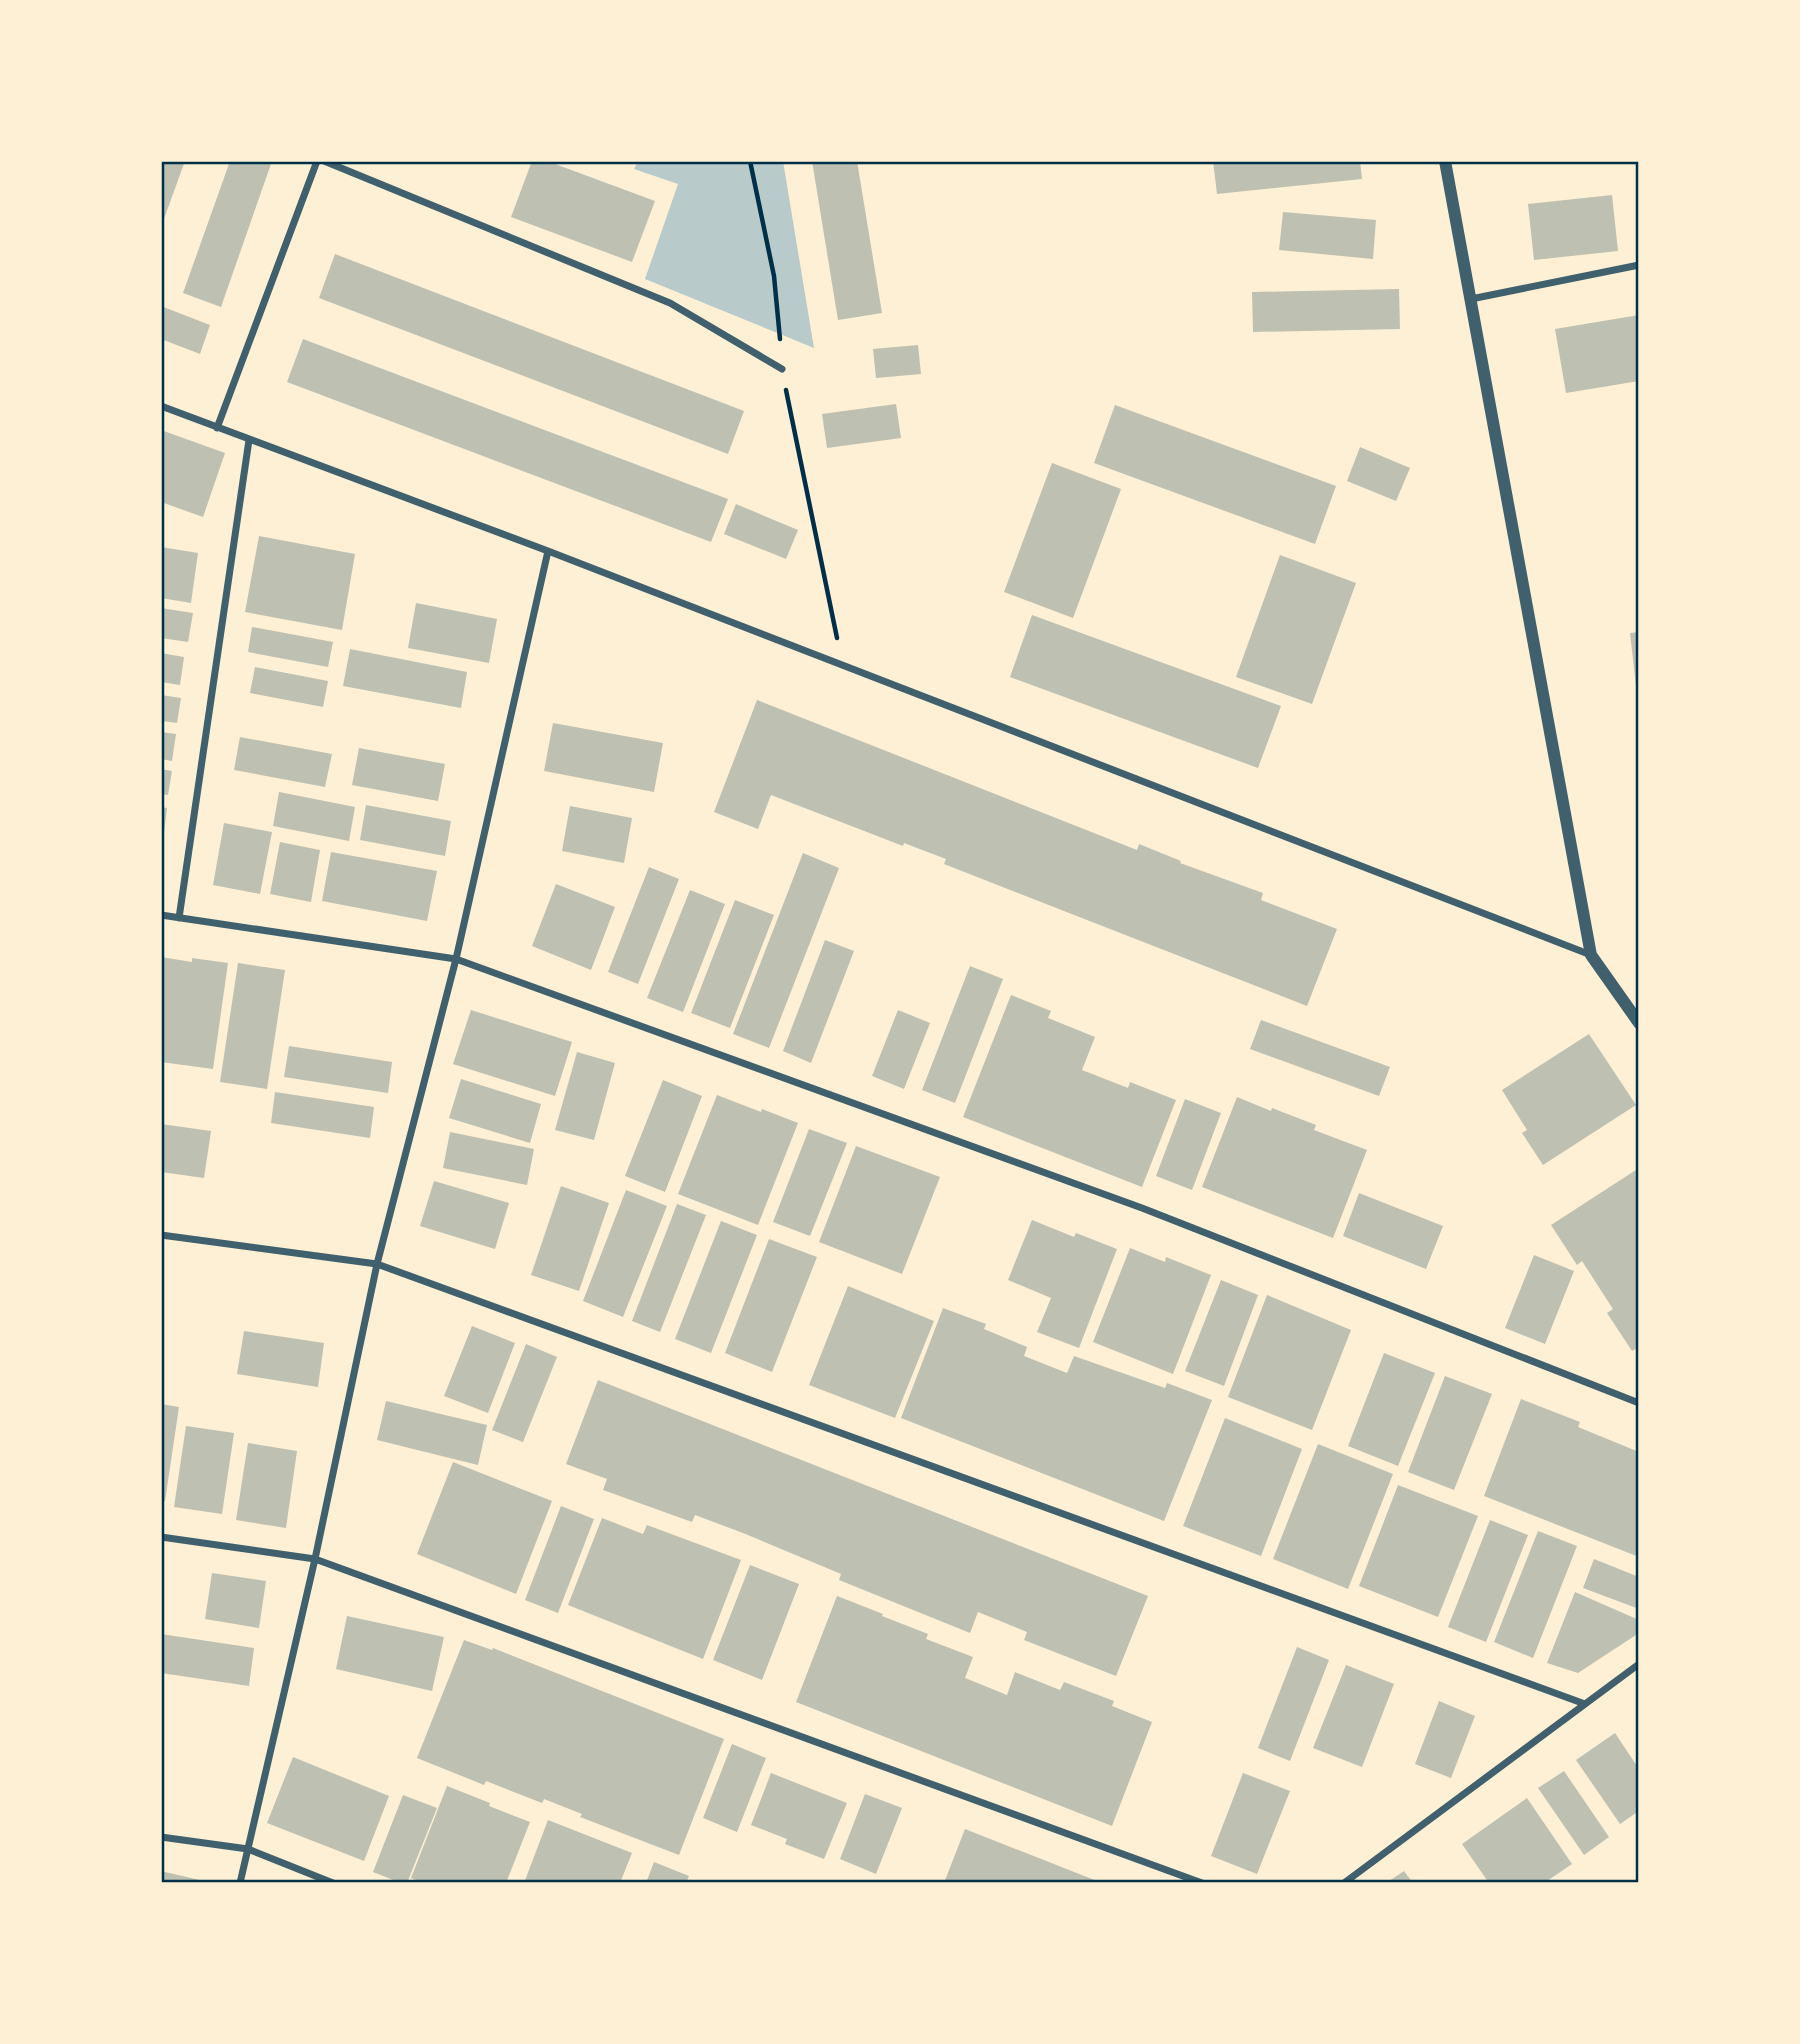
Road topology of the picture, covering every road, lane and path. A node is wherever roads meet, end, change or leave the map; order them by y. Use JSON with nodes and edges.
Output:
{"nodes":[{"id":1,"x":317,"y":161,"type":"edge"},
{"id":2,"x":324,"y":161,"type":"edge"},
{"id":3,"x":750,"y":161,"type":"edge"},
{"id":4,"x":1445,"y":161,"type":"edge"},
{"id":5,"x":1639,"y":265,"type":"edge"},
{"id":6,"x":1471,"y":299,"type":"junction"},
{"id":7,"x":782,"y":369,"type":"junction"},
{"id":8,"x":161,"y":406,"type":"edge"},
{"id":9,"x":217,"y":428,"type":"junction"},
{"id":10,"x":249,"y":440,"type":"junction"},
{"id":11,"x":548,"y":551,"type":"junction"},
{"id":12,"x":840,"y":664,"type":"junction"},
{"id":13,"x":161,"y":915,"type":"edge"},
{"id":14,"x":179,"y":918,"type":"junction"},
{"id":15,"x":1591,"y":955,"type":"junction"},
{"id":16,"x":456,"y":959,"type":"junction"},
{"id":17,"x":1639,"y":1023,"type":"edge"},
{"id":18,"x":161,"y":1235,"type":"edge"},
{"id":19,"x":377,"y":1264,"type":"junction"},
{"id":20,"x":1639,"y":1403,"type":"edge"},
{"id":21,"x":161,"y":1537,"type":"edge"},
{"id":22,"x":315,"y":1559,"type":"junction"},
{"id":23,"x":1639,"y":1664,"type":"edge"},
{"id":24,"x":1584,"y":1704,"type":"junction"},
{"id":25,"x":161,"y":1837,"type":"edge"},
{"id":26,"x":248,"y":1849,"type":"junction"},
{"id":27,"x":240,"y":1883,"type":"edge"},
{"id":28,"x":333,"y":1883,"type":"edge"},
{"id":29,"x":1202,"y":1883,"type":"edge"},
{"id":30,"x":1345,"y":1883,"type":"edge"}],
"edges":[{"from":1,"to":9,"type":"street"},
{"from":2,"to":7,"type":"street"},
{"from":3,"to":7,"type":"path"},
{"from":4,"to":6,"type":"street"},
{"from":5,"to":6,"type":"street"},
{"from":6,"to":15,"type":"street"},
{"from":7,"to":12,"type":"path"},
{"from":8,"to":9,"type":"street"},
{"from":9,"to":10,"type":"street"},
{"from":10,"to":11,"type":"street"},
{"from":10,"to":14,"type":"street"},
{"from":11,"to":12,"type":"street"},
{"from":11,"to":16,"type":"street"},
{"from":12,"to":15,"type":"street"},
{"from":13,"to":14,"type":"street"},
{"from":14,"to":16,"type":"street"},
{"from":15,"to":17,"type":"street"},
{"from":16,"to":19,"type":"street"},
{"from":16,"to":20,"type":"street"},
{"from":18,"to":19,"type":"street"},
{"from":19,"to":22,"type":"street"},
{"from":19,"to":24,"type":"street"},
{"from":21,"to":22,"type":"street"},
{"from":22,"to":26,"type":"street"},
{"from":22,"to":29,"type":"street"},
{"from":23,"to":24,"type":"street"},
{"from":24,"to":30,"type":"street"},
{"from":25,"to":26,"type":"street"},
{"from":26,"to":27,"type":"street"},
{"from":26,"to":28,"type":"street"}]}
